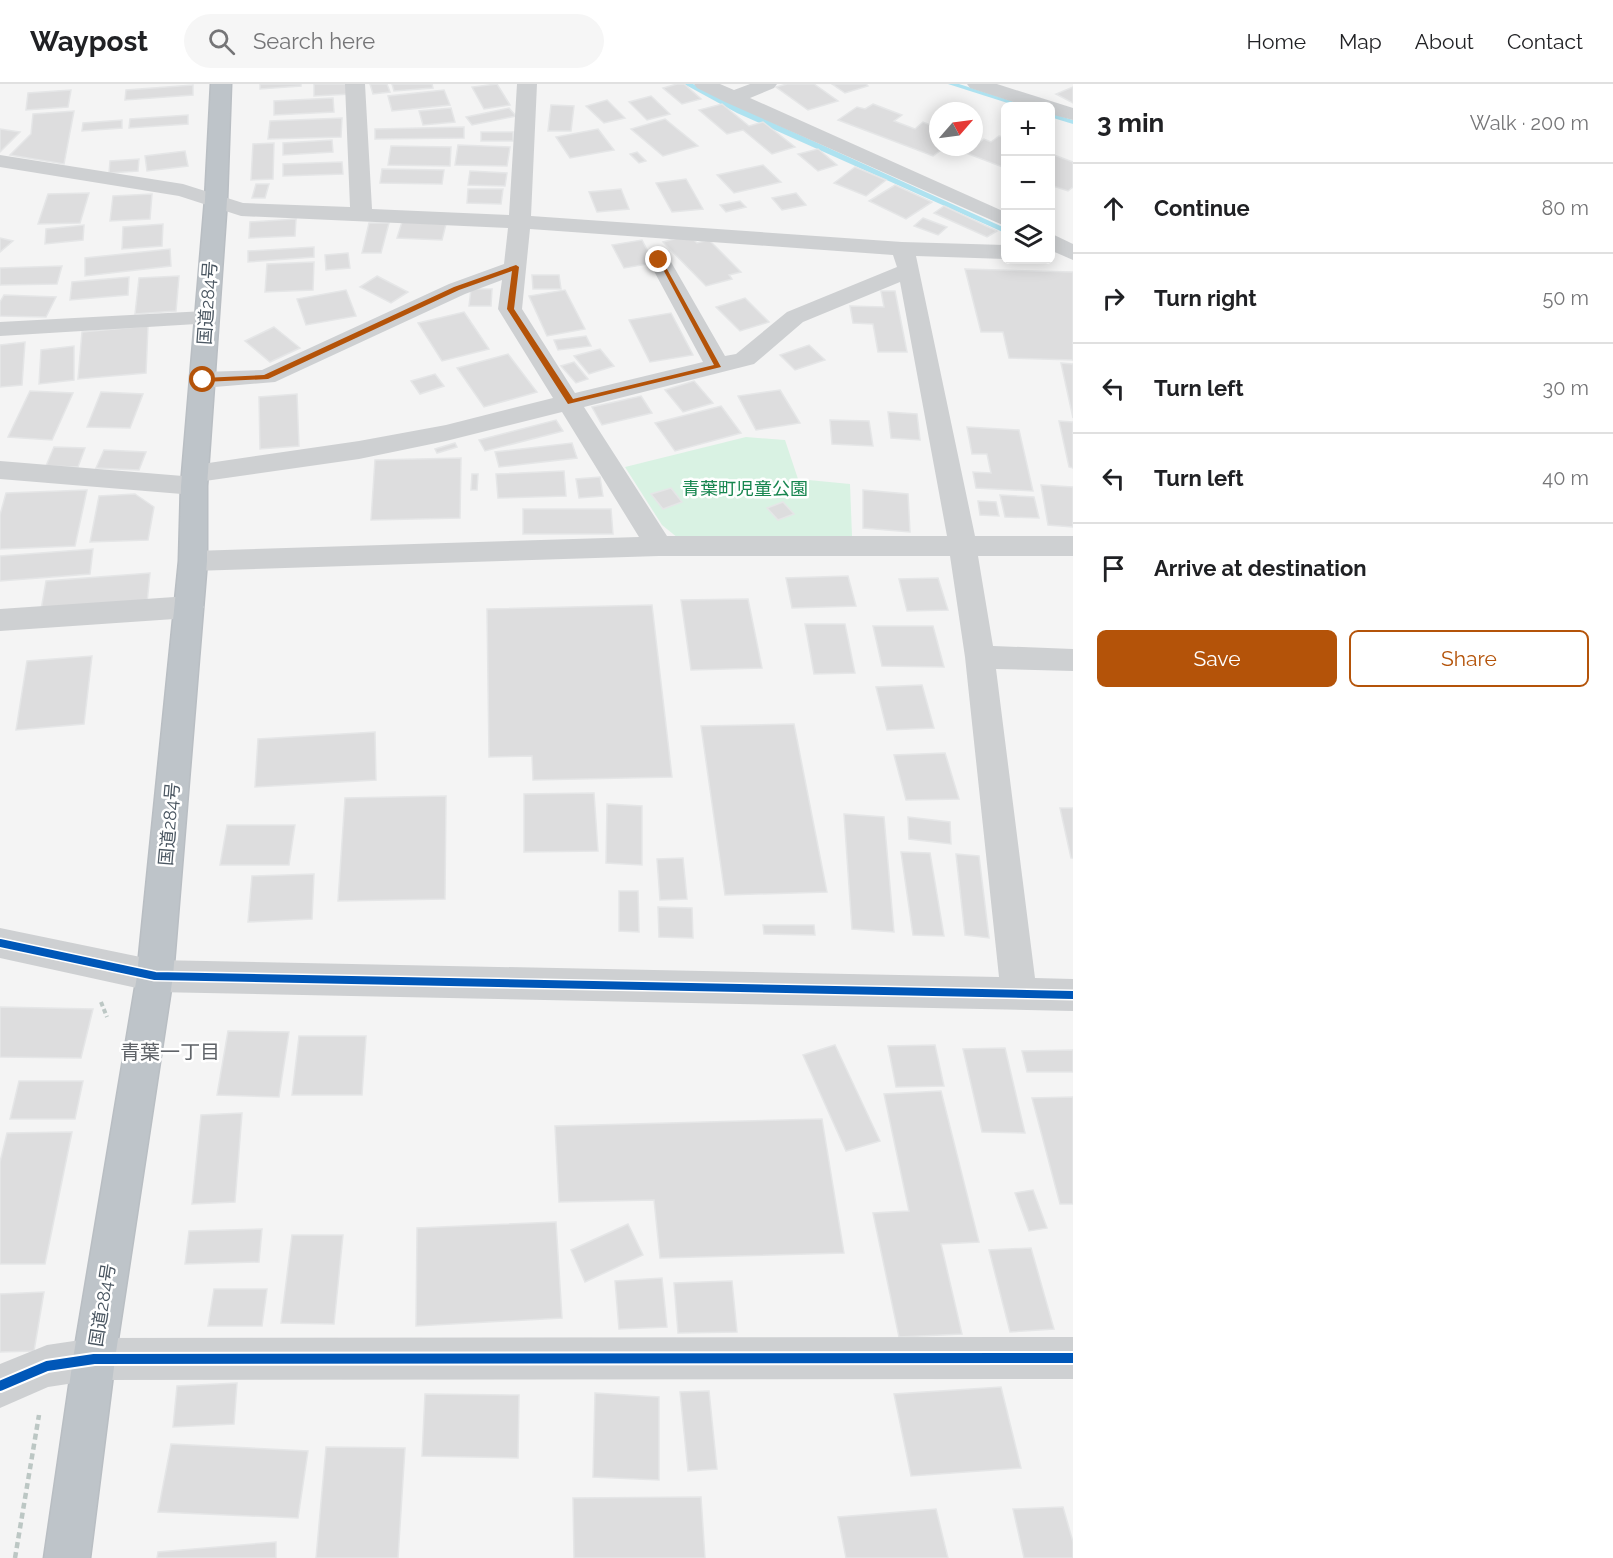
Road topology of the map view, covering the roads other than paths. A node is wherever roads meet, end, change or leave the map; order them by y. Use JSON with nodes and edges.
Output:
{"nodes":[{"id":1,"x":221,"y":84,"type":"edge"},
{"id":2,"x":355,"y":84,"type":"edge"},
{"id":3,"x":527,"y":84,"type":"edge"},
{"id":4,"x":704,"y":84,"type":"edge"},
{"id":5,"x":767,"y":84,"type":"edge"},
{"id":6,"x":977,"y":84,"type":"edge"},
{"id":7,"x":732,"y":98,"type":"junction"},
{"id":8,"x":1033,"y":102,"type":"edge"},
{"id":9,"x":1055,"y":109,"type":"edge"},
{"id":10,"x":1073,"y":114,"type":"edge"},
{"id":11,"x":2,"y":164,"type":"edge"},
{"id":12,"x":216,"y":200,"type":"junction"},
{"id":13,"x":361,"y":215,"type":"junction"},
{"id":14,"x":1001,"y":218,"type":"edge"},
{"id":15,"x":520,"y":222,"type":"junction"},
{"id":16,"x":1055,"y":243,"type":"edge"},
{"id":17,"x":1001,"y":252,"type":"edge"},
{"id":18,"x":1055,"y":254,"type":"edge"},
{"id":19,"x":1073,"y":254,"type":"edge"},
{"id":20,"x":905,"y":259,"type":"junction"},
{"id":21,"x":659,"y":260,"type":"dead end"},
{"id":22,"x":516,"y":267,"type":"junction"},
{"id":23,"x":205,"y":318,"type":"junction"},
{"id":24,"x":0,"y":329,"type":"edge"},
{"id":25,"x":718,"y":366,"type":"junction"},
{"id":26,"x":203,"y":380,"type":"junction"},
{"id":27,"x":571,"y":402,"type":"junction"},
{"id":28,"x":0,"y":470,"type":"edge"},
{"id":29,"x":194,"y":480,"type":"junction"},
{"id":30,"x":659,"y":546,"type":"junction"},
{"id":31,"x":1073,"y":546,"type":"edge"},
{"id":32,"x":963,"y":548,"type":"junction"},
{"id":33,"x":193,"y":561,"type":"junction"},
{"id":34,"x":189,"y":607,"type":"junction"},
{"id":35,"x":0,"y":620,"type":"edge"},
{"id":36,"x":980,"y":657,"type":"junction"},
{"id":37,"x":1073,"y":660,"type":"edge"},
{"id":38,"x":0,"y":943,"type":"edge"},
{"id":39,"x":154,"y":976,"type":"junction"},
{"id":40,"x":1019,"y":993,"type":"junction"},
{"id":41,"x":1073,"y":995,"type":"edge"},
{"id":42,"x":1073,"y":1358,"type":"edge"},
{"id":43,"x":94,"y":1359,"type":"junction"},
{"id":44,"x":0,"y":1386,"type":"edge"},
{"id":45,"x":67,"y":1558,"type":"edge"}],
"edges":[{"from":1,"to":12,"type":"highway","name":"国道284号"},
{"from":2,"to":13,"type":"street"},
{"from":3,"to":15,"type":"street"},
{"from":4,"to":7,"type":"street"},
{"from":5,"to":7,"type":"street"},
{"from":6,"to":8,"type":"street"},
{"from":7,"to":14,"type":"street"},
{"from":9,"to":10,"type":"street"},
{"from":11,"to":12,"type":"street"},
{"from":12,"to":13,"type":"street"},
{"from":12,"to":23,"type":"highway","name":"国道284号"},
{"from":13,"to":15,"type":"street"},
{"from":15,"to":20,"type":"street"},
{"from":15,"to":22,"type":"street"},
{"from":16,"to":19,"type":"street"},
{"from":17,"to":20,"type":"street"},
{"from":18,"to":19,"type":"street"},
{"from":20,"to":25,"type":"street"},
{"from":20,"to":32,"type":"street"},
{"from":21,"to":25,"type":"street"},
{"from":22,"to":26,"type":"street"},
{"from":22,"to":27,"type":"street"},
{"from":23,"to":24,"type":"street"},
{"from":23,"to":26,"type":"highway","name":"国道284号"},
{"from":25,"to":27,"type":"street"},
{"from":26,"to":29,"type":"highway","name":"国道284号"},
{"from":27,"to":29,"type":"street"},
{"from":27,"to":30,"type":"street"},
{"from":28,"to":29,"type":"street"},
{"from":29,"to":33,"type":"highway","name":"国道284号"},
{"from":30,"to":32,"type":"street"},
{"from":30,"to":33,"type":"street"},
{"from":31,"to":32,"type":"street"},
{"from":32,"to":36,"type":"street"},
{"from":33,"to":34,"type":"highway","name":"国道284号"},
{"from":34,"to":35,"type":"street"},
{"from":34,"to":39,"type":"highway","name":"国道284号"},
{"from":36,"to":37,"type":"street"},
{"from":36,"to":40,"type":"street"},
{"from":38,"to":39,"type":"street"},
{"from":39,"to":40,"type":"street"},
{"from":39,"to":43,"type":"highway","name":"国道284号"},
{"from":40,"to":41,"type":"street"},
{"from":42,"to":43,"type":"street"},
{"from":43,"to":44,"type":"street"},
{"from":43,"to":45,"type":"highway","name":"国道284号"}]}
